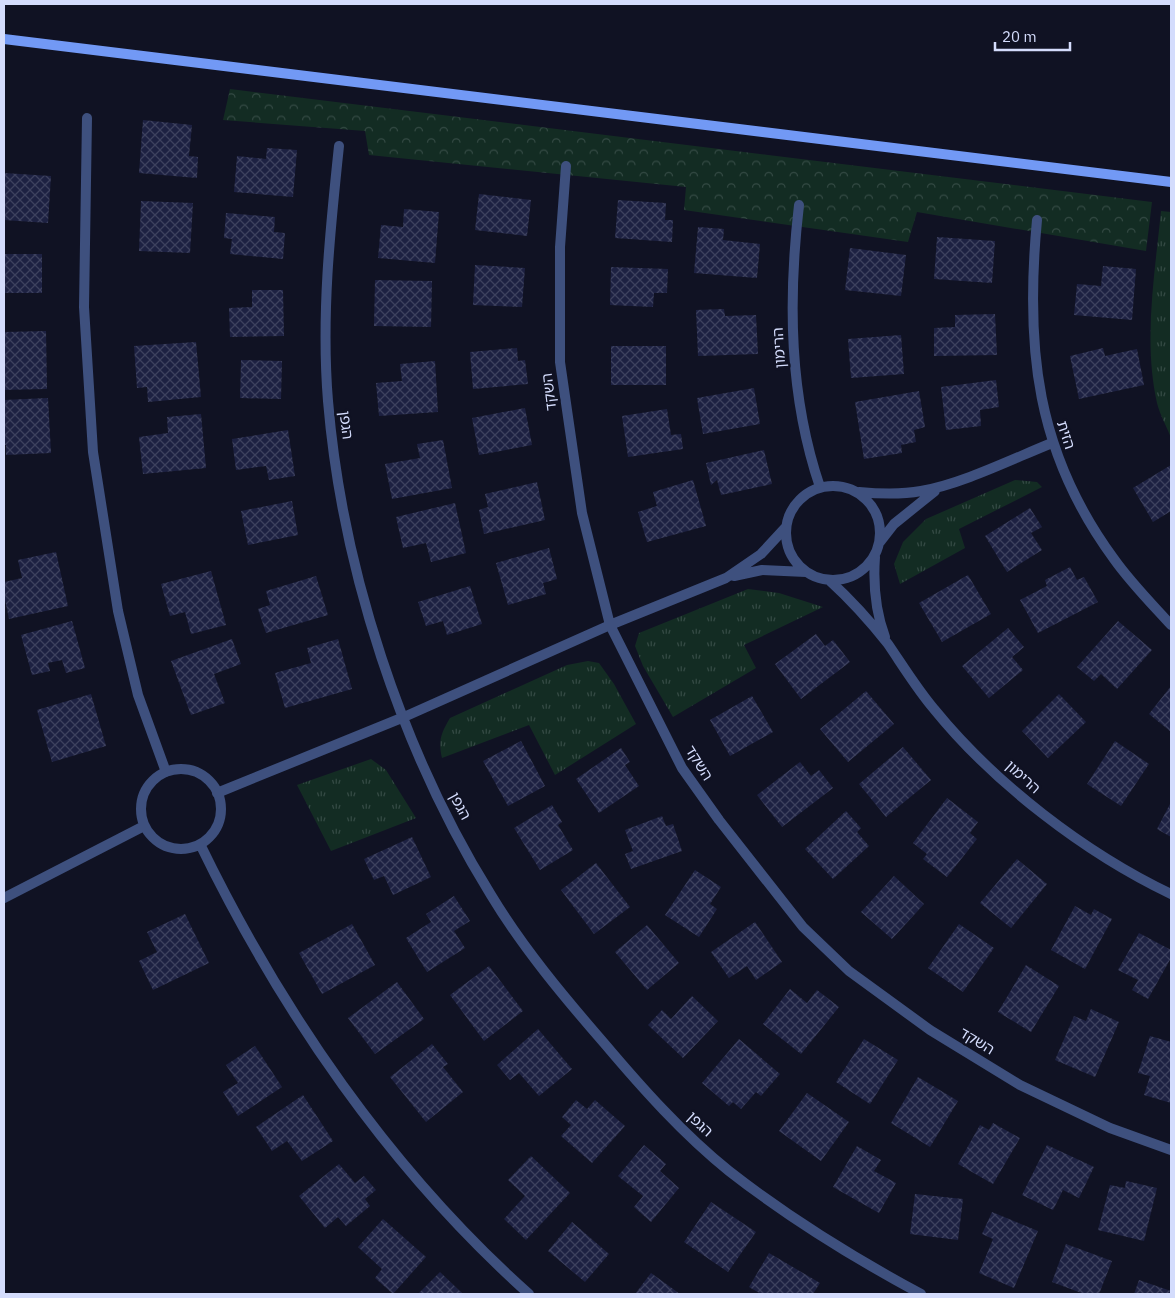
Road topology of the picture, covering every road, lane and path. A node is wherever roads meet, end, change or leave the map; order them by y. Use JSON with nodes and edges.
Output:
{"nodes":[{"id":1,"x":4,"y":39,"type":"edge"},
{"id":2,"x":88,"y":118,"type":"dead end"},
{"id":3,"x":339,"y":146,"type":"dead end"},
{"id":4,"x":566,"y":166,"type":"dead end"},
{"id":5,"x":1171,"y":182,"type":"edge"},
{"id":6,"x":798,"y":205,"type":"dead end"},
{"id":7,"x":1037,"y":220,"type":"dead end"},
{"id":8,"x":1052,"y":443,"type":"junction"},
{"id":9,"x":947,"y":484,"type":"junction"},
{"id":10,"x":820,"y":487,"type":"junction"},
{"id":11,"x":856,"y":492,"type":"junction"},
{"id":12,"x":786,"y":527,"type":"junction"},
{"id":13,"x":880,"y":542,"type":"junction"},
{"id":14,"x":875,"y":557,"type":"junction"},
{"id":15,"x":806,"y":572,"type":"junction"},
{"id":16,"x":726,"y":578,"type":"junction"},
{"id":17,"x":829,"y":580,"type":"junction"},
{"id":18,"x":610,"y":625,"type":"junction"},
{"id":19,"x":1171,"y":625,"type":"edge"},
{"id":20,"x":888,"y":645,"type":"junction"},
{"id":21,"x":404,"y":717,"type":"junction"},
{"id":22,"x":166,"y":772,"type":"junction"},
{"id":23,"x":217,"y":793,"type":"junction"},
{"id":24,"x":144,"y":826,"type":"junction"},
{"id":25,"x":200,"y":844,"type":"junction"},
{"id":26,"x":1171,"y":894,"type":"edge"},
{"id":27,"x":4,"y":898,"type":"edge"},
{"id":28,"x":1171,"y":1150,"type":"edge"},
{"id":29,"x":528,"y":1294,"type":"edge"},
{"id":30,"x":921,"y":1294,"type":"edge"}],
"edges":[{"from":1,"to":5,"type":"main road"},
{"from":2,"to":22,"type":"street"},
{"from":3,"to":21,"type":"street","name":"הגפן"},
{"from":4,"to":18,"type":"street","name":"השקד"},
{"from":6,"to":10,"type":"street","name":"הרימון"},
{"from":7,"to":8,"type":"street","name":"הזית"},
{"from":8,"to":9,"type":"street"},
{"from":8,"to":19,"type":"street","name":"הזית"},
{"from":9,"to":11,"type":"street"},
{"from":9,"to":13,"type":"street"},
{"from":10,"to":11,"type":"street"},
{"from":10,"to":12,"type":"street"},
{"from":11,"to":13,"type":"street"},
{"from":12,"to":15,"type":"street"},
{"from":12,"to":16,"type":"street"},
{"from":13,"to":14,"type":"street"},
{"from":14,"to":17,"type":"street"},
{"from":14,"to":20,"type":"street","name":"הרימון"},
{"from":15,"to":16,"type":"street"},
{"from":15,"to":17,"type":"street"},
{"from":16,"to":18,"type":"street"},
{"from":17,"to":20,"type":"street","name":"הרימון"},
{"from":18,"to":21,"type":"street"},
{"from":18,"to":28,"type":"street","name":"השקד"},
{"from":20,"to":26,"type":"street","name":"הרימון"},
{"from":21,"to":23,"type":"street"},
{"from":21,"to":30,"type":"street","name":"הגפן"},
{"from":22,"to":23,"type":"street"},
{"from":22,"to":24,"type":"street"},
{"from":23,"to":25,"type":"street"},
{"from":24,"to":25,"type":"street"},
{"from":24,"to":27,"type":"street"},
{"from":25,"to":29,"type":"street"}]}
